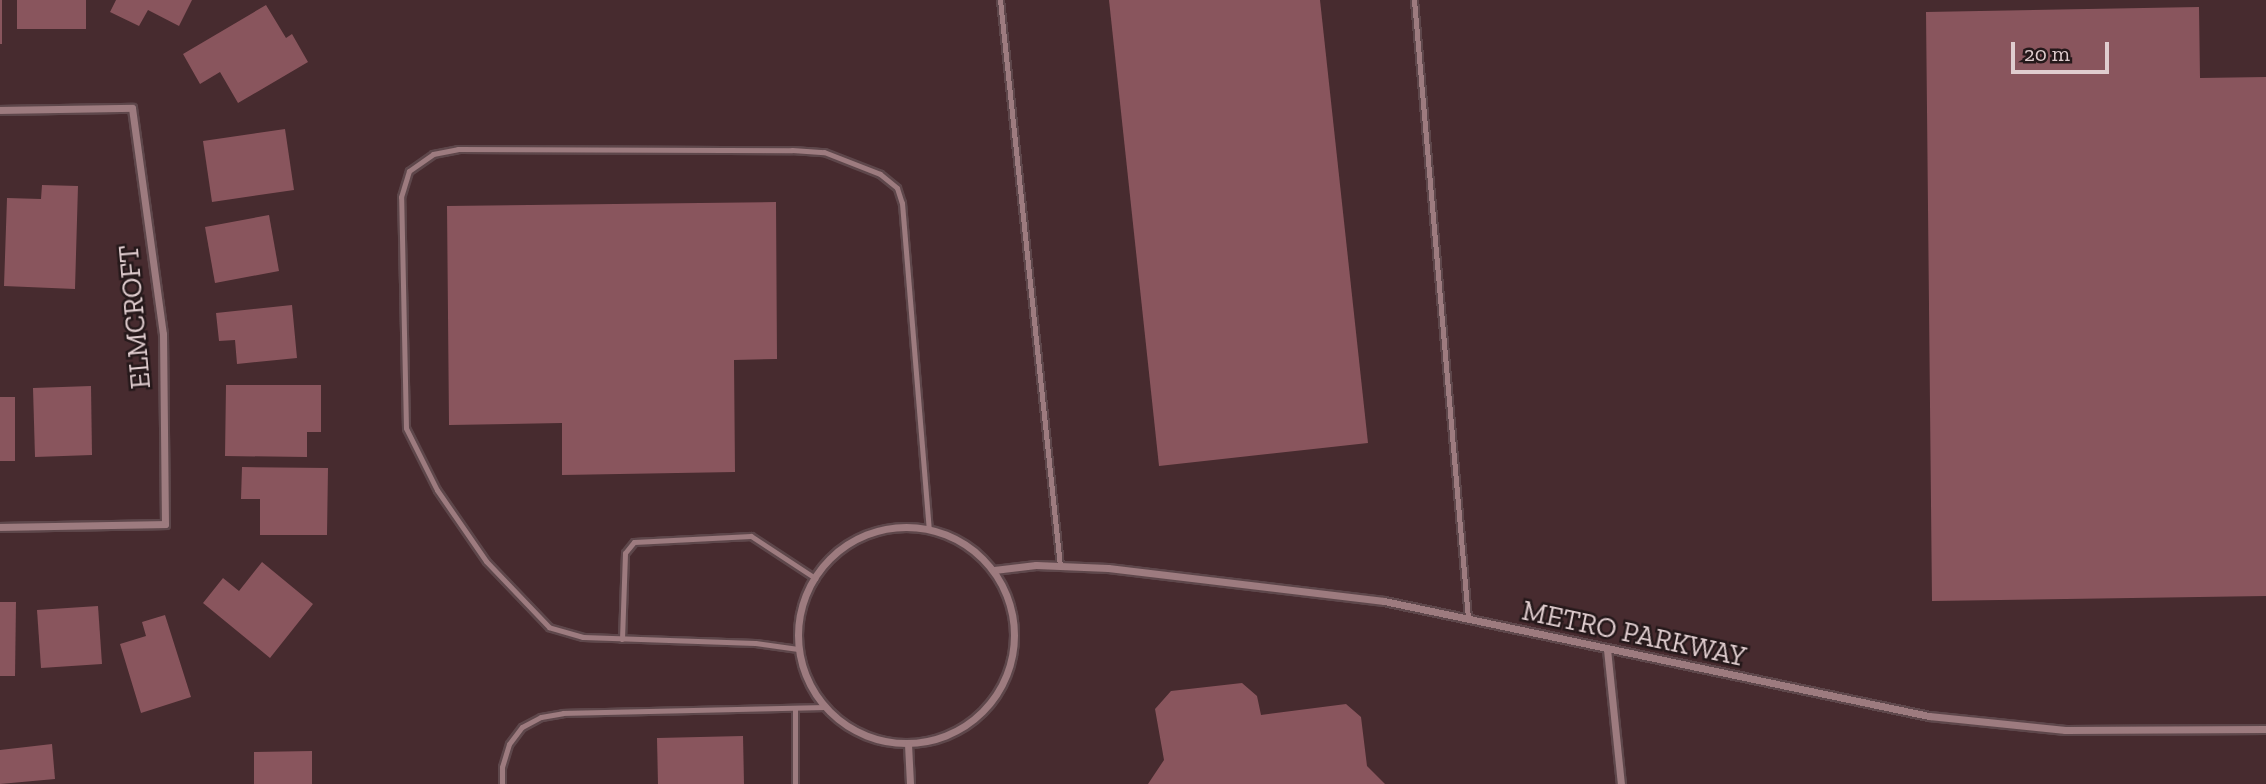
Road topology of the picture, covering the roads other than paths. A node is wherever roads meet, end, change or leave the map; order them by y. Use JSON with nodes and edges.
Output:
{"nodes":[{"id":1,"x":1000,"y":0,"type":"edge"},
{"id":2,"x":1414,"y":0,"type":"edge"},
{"id":3,"x":0,"y":110,"type":"edge"},
{"id":4,"x":0,"y":527,"type":"edge"},
{"id":5,"x":929,"y":529,"type":"junction"},
{"id":6,"x":1059,"y":566,"type":"junction"},
{"id":7,"x":994,"y":570,"type":"junction"},
{"id":8,"x":815,"y":578,"type":"junction"},
{"id":9,"x":1468,"y":620,"type":"junction"},
{"id":10,"x":622,"y":639,"type":"junction"},
{"id":11,"x":798,"y":649,"type":"junction"},
{"id":12,"x":1607,"y":649,"type":"junction"},
{"id":13,"x":823,"y":706,"type":"junction"},
{"id":14,"x":794,"y":708,"type":"junction"},
{"id":15,"x":2266,"y":729,"type":"edge"},
{"id":16,"x":908,"y":744,"type":"junction"},
{"id":17,"x":502,"y":784,"type":"edge"},
{"id":18,"x":795,"y":784,"type":"edge"},
{"id":19,"x":910,"y":784,"type":"edge"},
{"id":20,"x":1621,"y":784,"type":"edge"}],
"edges":[{"from":1,"to":6,"type":"lane"},
{"from":2,"to":9,"type":"lane"},
{"from":3,"to":4,"type":"street","name":"ELMCROFT"},
{"from":5,"to":7,"type":"street"},
{"from":5,"to":8,"type":"street"},
{"from":5,"to":10,"type":"lane"},
{"from":6,"to":7,"type":"street","name":"METRO PARKWAY"},
{"from":6,"to":9,"type":"street","name":"METRO PARKWAY"},
{"from":7,"to":16,"type":"street"},
{"from":8,"to":10,"type":"lane"},
{"from":8,"to":11,"type":"street"},
{"from":9,"to":12,"type":"street","name":"METRO PARKWAY"},
{"from":10,"to":11,"type":"lane"},
{"from":11,"to":13,"type":"street"},
{"from":12,"to":15,"type":"street","name":"METRO PARKWAY"},
{"from":12,"to":20,"type":"street"},
{"from":13,"to":14,"type":"lane"},
{"from":13,"to":16,"type":"street"},
{"from":14,"to":17,"type":"lane"},
{"from":14,"to":18,"type":"lane"},
{"from":16,"to":19,"type":"street"}]}
